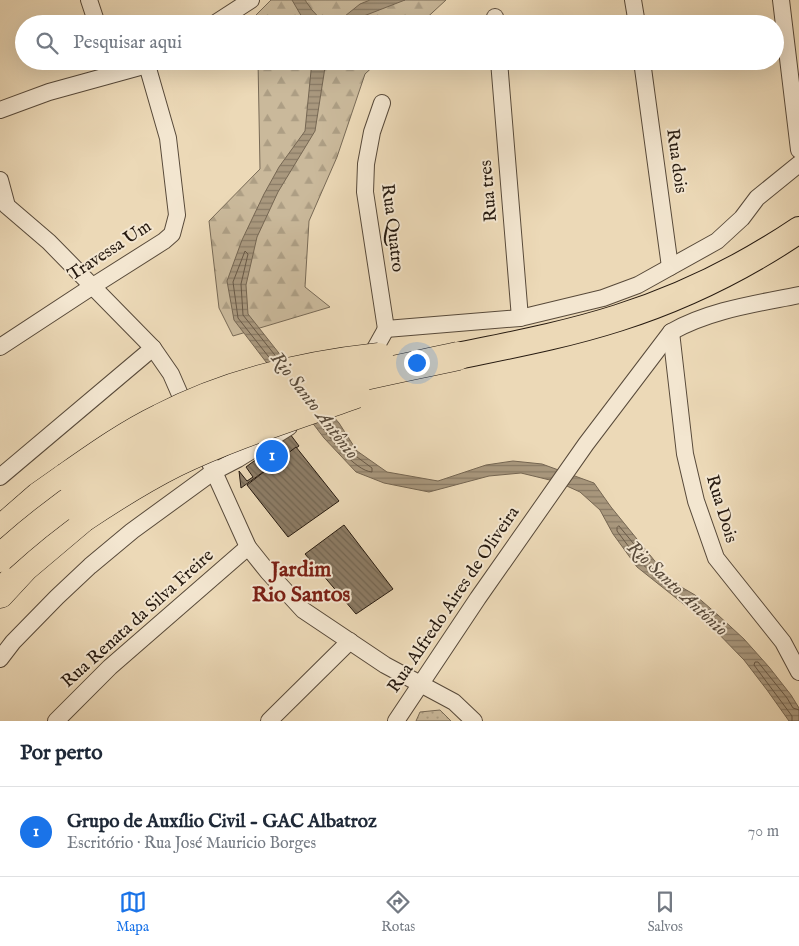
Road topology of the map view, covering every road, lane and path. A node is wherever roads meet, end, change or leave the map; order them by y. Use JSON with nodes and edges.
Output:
{"nodes":[{"id":1,"x":90,"y":0,"type":"edge"},
{"id":2,"x":251,"y":0,"type":"edge"},
{"id":3,"x":634,"y":0,"type":"edge"},
{"id":4,"x":781,"y":0,"type":"edge"},
{"id":5,"x":94,"y":15,"type":"edge"},
{"id":6,"x":228,"y":15,"type":"edge"},
{"id":7,"x":636,"y":15,"type":"edge"},
{"id":8,"x":783,"y":15,"type":"edge"},
{"id":9,"x":784,"y":25,"type":"edge"},
{"id":10,"x":104,"y":70,"type":"edge"},
{"id":11,"x":152,"y":70,"type":"edge"},
{"id":12,"x":499,"y":70,"type":"edge"},
{"id":13,"x":643,"y":70,"type":"edge"},
{"id":14,"x":382,"y":103,"type":"dead end"},
{"id":15,"x":0,"y":110,"type":"edge"},
{"id":16,"x":799,"y":150,"type":"edge"},
{"id":17,"x":799,"y":164,"type":"edge"},
{"id":18,"x":0,"y":180,"type":"edge"},
{"id":19,"x":4,"y":210,"type":"edge"},
{"id":20,"x":799,"y":230,"type":"edge"},
{"id":21,"x":670,"y":266,"type":"junction"},
{"id":22,"x":93,"y":286,"type":"junction"},
{"id":23,"x":799,"y":295,"type":"edge"},
{"id":24,"x":520,"y":318,"type":"junction"},
{"id":25,"x":386,"y":329,"type":"junction"},
{"id":26,"x":671,"y":332,"type":"junction"},
{"id":27,"x":0,"y":348,"type":"edge"},
{"id":28,"x":153,"y":348,"type":"junction"},
{"id":29,"x":458,"y":356,"type":"junction"},
{"id":30,"x":213,"y":472,"type":"junction"},
{"id":31,"x":0,"y":477,"type":"edge"},
{"id":32,"x":0,"y":530,"type":"edge"},
{"id":33,"x":248,"y":547,"type":"junction"},
{"id":34,"x":0,"y":558,"type":"edge"},
{"id":35,"x":0,"y":594,"type":"edge"},
{"id":36,"x":350,"y":641,"type":"junction"},
{"id":37,"x":0,"y":659,"type":"edge"},
{"id":38,"x":799,"y":672,"type":"edge"},
{"id":39,"x":421,"y":684,"type":"junction"},
{"id":40,"x":56,"y":721,"type":"edge"},
{"id":41,"x":269,"y":721,"type":"edge"},
{"id":42,"x":396,"y":721,"type":"edge"},
{"id":43,"x":474,"y":721,"type":"edge"}],
"edges":[{"from":1,"to":5,"type":"street"},
{"from":2,"to":6,"type":"street"},
{"from":3,"to":7,"type":"street"},
{"from":4,"to":8,"type":"street"},
{"from":9,"to":16,"type":"street"},
{"from":10,"to":15,"type":"street"},
{"from":11,"to":22,"type":"street","name":"Travessa Um"},
{"from":12,"to":24,"type":"street","name":"Rua tres"},
{"from":13,"to":21,"type":"street","name":"Rua dois"},
{"from":14,"to":25,"type":"street","name":"Rua Quatro"},
{"from":17,"to":21,"type":"street"},
{"from":18,"to":19,"type":"street"},
{"from":19,"to":22,"type":"street"},
{"from":20,"to":29,"type":"highway"},
{"from":21,"to":24,"type":"street"},
{"from":22,"to":27,"type":"street","name":"Travessa Um"},
{"from":22,"to":28,"type":"street"},
{"from":23,"to":26,"type":"street"},
{"from":24,"to":25,"type":"street"},
{"from":25,"to":30,"type":"street","bridge":true},
{"from":26,"to":38,"type":"street","name":"Rua Dois"},
{"from":26,"to":39,"type":"street","name":"Rua Alfredo Aires de Oliveira"},
{"from":28,"to":30,"type":"street"},
{"from":28,"to":31,"type":"street"},
{"from":29,"to":32,"type":"highway","bridge":true},
{"from":29,"to":34,"type":"highway","bridge":true},
{"from":29,"to":35,"type":"highway","bridge":true},
{"from":30,"to":33,"type":"street"},
{"from":30,"to":37,"type":"street"},
{"from":33,"to":36,"type":"street"},
{"from":33,"to":40,"type":"street","name":"Rua Renata da Silva Freire"},
{"from":36,"to":39,"type":"street"},
{"from":36,"to":41,"type":"street"},
{"from":39,"to":42,"type":"street","name":"Rua Alfredo Aires de Oliveira"},
{"from":39,"to":43,"type":"street"}]}
